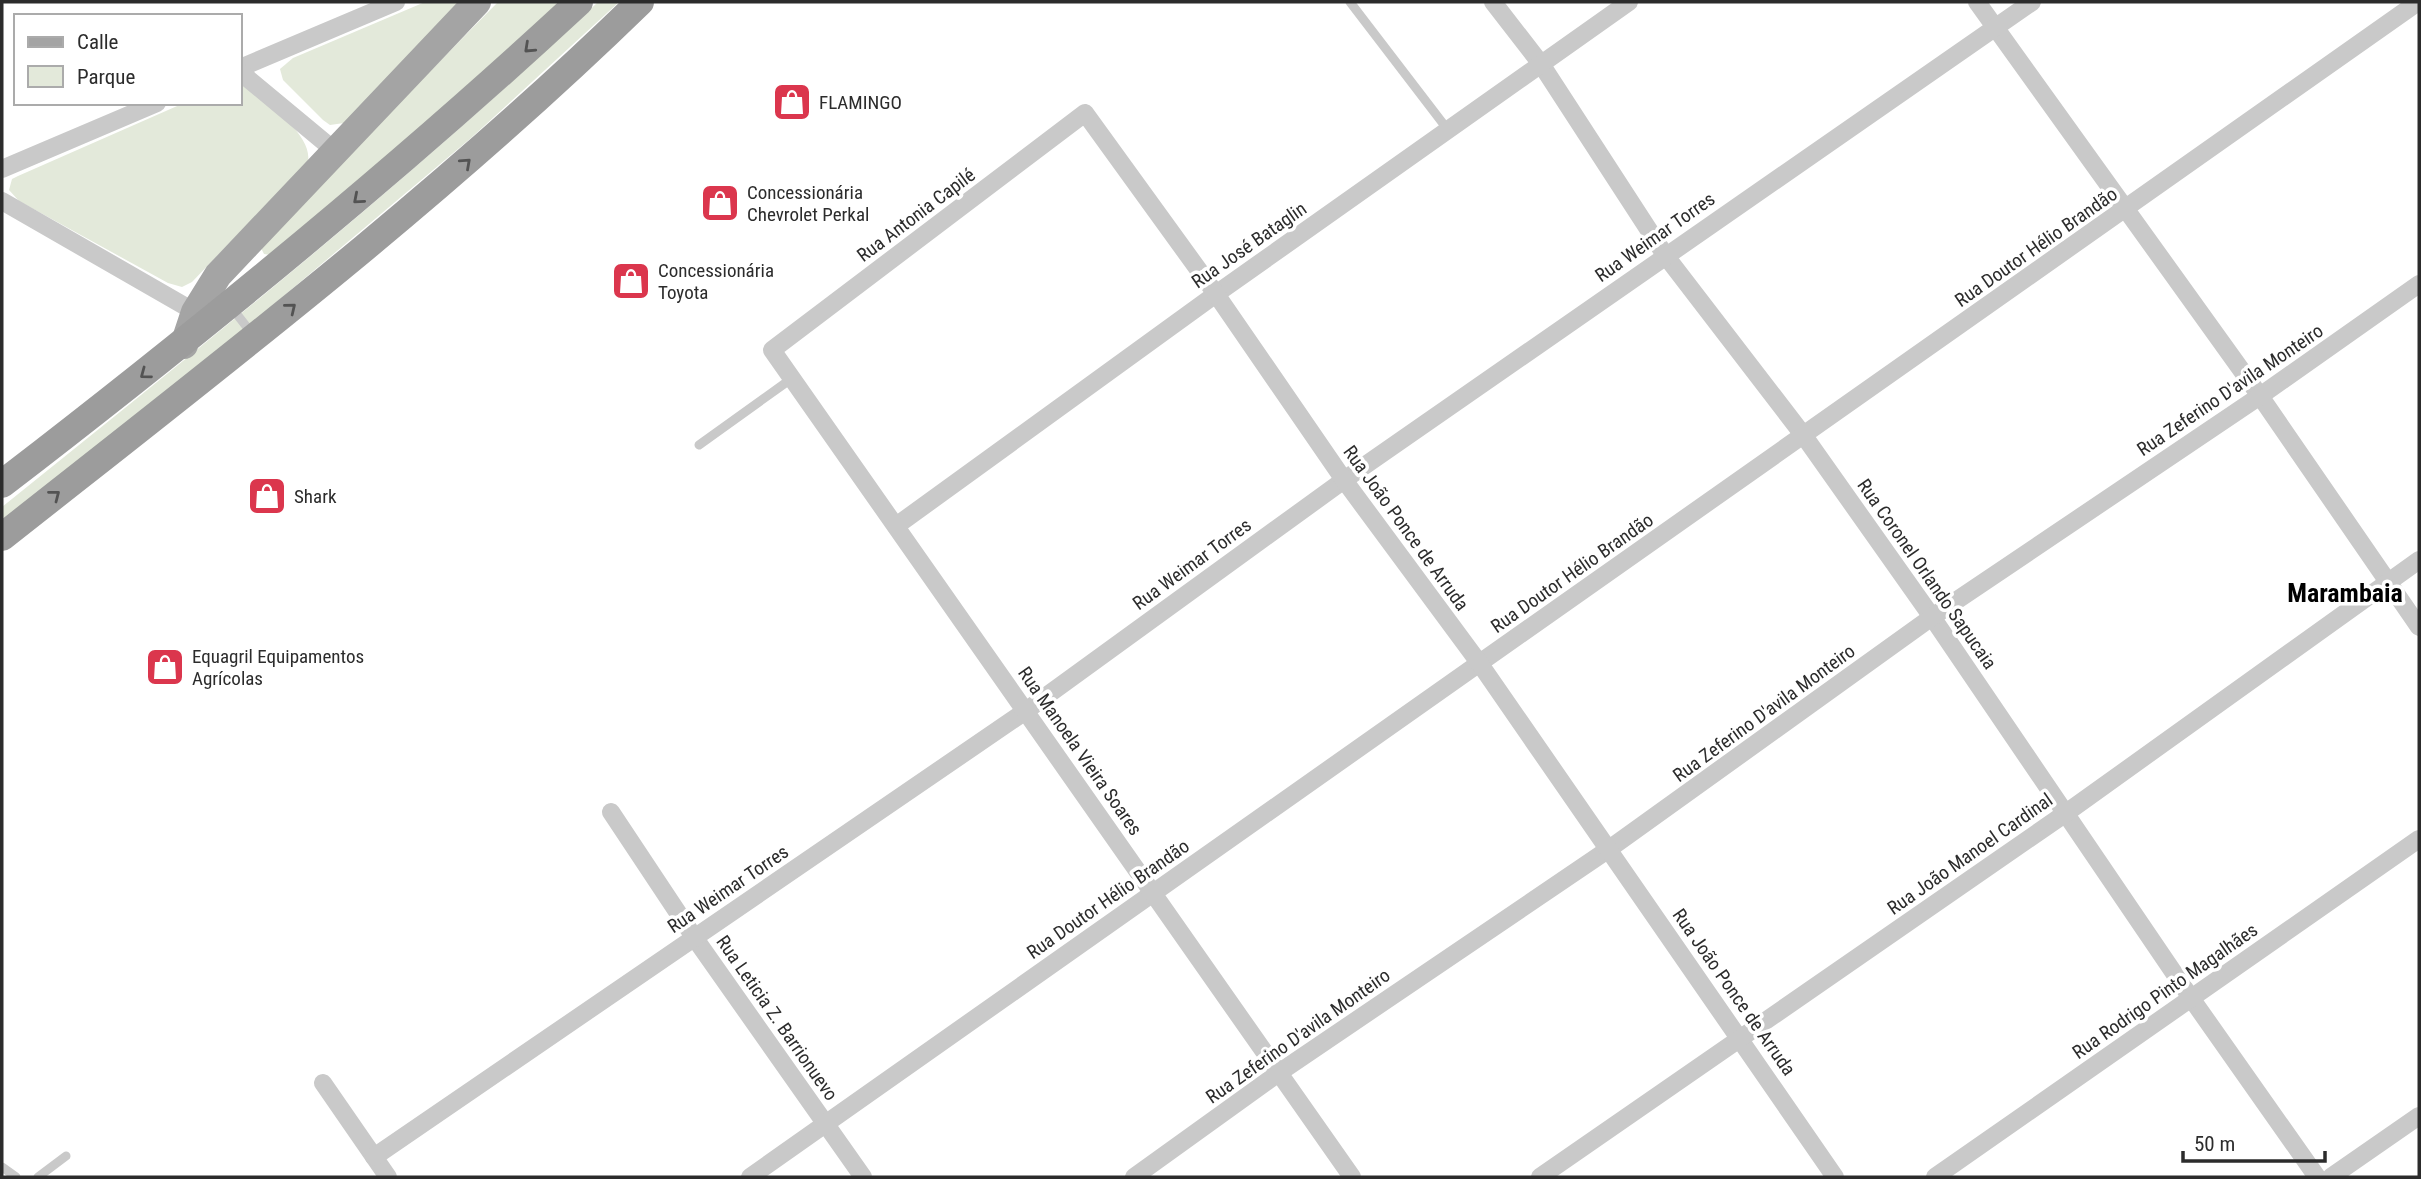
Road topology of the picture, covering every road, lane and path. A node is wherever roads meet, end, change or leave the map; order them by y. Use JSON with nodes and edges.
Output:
{"nodes":[{"id":1,"x":396,"y":2,"type":"edge"},
{"id":2,"x":477,"y":2,"type":"edge"},
{"id":3,"x":579,"y":2,"type":"edge"},
{"id":4,"x":640,"y":2,"type":"edge"},
{"id":5,"x":1350,"y":2,"type":"edge"},
{"id":6,"x":1493,"y":2,"type":"edge"},
{"id":7,"x":1629,"y":2,"type":"edge"},
{"id":8,"x":1977,"y":2,"type":"edge"},
{"id":9,"x":2032,"y":2,"type":"edge"},
{"id":10,"x":2418,"y":2,"type":"edge"},
{"id":11,"x":1994,"y":27,"type":"junction"},
{"id":12,"x":1541,"y":64,"type":"junction"},
{"id":13,"x":242,"y":69,"type":"edge"},
{"id":14,"x":242,"y":72,"type":"edge"},
{"id":15,"x":152,"y":105,"type":"edge"},
{"id":16,"x":1085,"y":113,"type":"joint"},
{"id":17,"x":1448,"y":130,"type":"junction"},
{"id":18,"x":335,"y":151,"type":"junction"},
{"id":19,"x":2,"y":169,"type":"edge"},
{"id":20,"x":2,"y":201,"type":"edge"},
{"id":21,"x":2126,"y":209,"type":"junction"},
{"id":22,"x":1665,"y":255,"type":"junction"},
{"id":23,"x":2419,"y":284,"type":"edge"},
{"id":24,"x":1216,"y":294,"type":"junction"},
{"id":25,"x":230,"y":306,"type":"junction"},
{"id":26,"x":195,"y":312,"type":"junction"},
{"id":27,"x":255,"y":337,"type":"junction"},
{"id":28,"x":184,"y":345,"type":"junction"},
{"id":29,"x":772,"y":350,"type":"joint"},
{"id":30,"x":791,"y":379,"type":"junction"},
{"id":31,"x":2260,"y":396,"type":"junction"},
{"id":32,"x":1804,"y":436,"type":"junction"},
{"id":33,"x":699,"y":445,"type":"dead end"},
{"id":34,"x":1344,"y":480,"type":"junction"},
{"id":35,"x":2,"y":484,"type":"edge"},
{"id":36,"x":896,"y":526,"type":"junction"},
{"id":37,"x":2,"y":537,"type":"edge"},
{"id":38,"x":2419,"y":560,"type":"edge"},
{"id":39,"x":2387,"y":583,"type":"junction"},
{"id":40,"x":1932,"y":617,"type":"junction"},
{"id":41,"x":2419,"y":627,"type":"edge"},
{"id":42,"x":1480,"y":664,"type":"junction"},
{"id":43,"x":1027,"y":710,"type":"junction"},
{"id":44,"x":611,"y":811,"type":"dead end"},
{"id":45,"x":2066,"y":813,"type":"junction"},
{"id":46,"x":2419,"y":839,"type":"edge"},
{"id":47,"x":1609,"y":849,"type":"junction"},
{"id":48,"x":1152,"y":893,"type":"junction"},
{"id":49,"x":694,"y":937,"type":"junction"},
{"id":50,"x":2191,"y":999,"type":"junction"},
{"id":51,"x":1741,"y":1037,"type":"junction"},
{"id":52,"x":1280,"y":1072,"type":"junction"},
{"id":53,"x":323,"y":1083,"type":"dead end"},
{"id":54,"x":2419,"y":1116,"type":"edge"},
{"id":55,"x":826,"y":1124,"type":"junction"},
{"id":56,"x":66,"y":1156,"type":"dead end"},
{"id":57,"x":374,"y":1157,"type":"junction"},
{"id":58,"x":2,"y":1167,"type":"edge"},
{"id":59,"x":16,"y":1177,"type":"edge"},
{"id":60,"x":38,"y":1177,"type":"edge"},
{"id":61,"x":388,"y":1177,"type":"edge"},
{"id":62,"x":750,"y":1177,"type":"edge"},
{"id":63,"x":863,"y":1177,"type":"edge"},
{"id":64,"x":1134,"y":1177,"type":"edge"},
{"id":65,"x":1352,"y":1177,"type":"edge"},
{"id":66,"x":1540,"y":1177,"type":"edge"},
{"id":67,"x":1835,"y":1177,"type":"edge"},
{"id":68,"x":1936,"y":1177,"type":"edge"},
{"id":69,"x":2317,"y":1177,"type":"edge"},
{"id":70,"x":2331,"y":1177,"type":"edge"}],
"edges":[{"from":1,"to":13,"type":"street"},
{"from":2,"to":18,"type":"main road"},
{"from":3,"to":25,"type":"highway","one_way":true},
{"from":27,"to":4,"type":"highway","one_way":true},
{"from":5,"to":17,"type":"lane"},
{"from":6,"to":12,"type":"street","name":"Rua Coronel Orlando Sapucaia"},
{"from":7,"to":12,"type":"street","name":"Rua José Bataglin"},
{"from":8,"to":11,"type":"street"},
{"from":9,"to":11,"type":"street","name":"Rua Weimar Torres"},
{"from":10,"to":21,"type":"street","name":"Rua Doutor Hélio Brandão"},
{"from":11,"to":21,"type":"street"},
{"from":11,"to":22,"type":"street","name":"Rua Weimar Torres"},
{"from":12,"to":17,"type":"street","name":"Rua José Bataglin"},
{"from":12,"to":22,"type":"street","name":"Rua Coronel Orlando Sapucaia"},
{"from":14,"to":18,"type":"street"},
{"from":15,"to":19,"type":"street"},
{"from":16,"to":24,"type":"street","name":"Rua João Ponce de Arruda"},
{"from":16,"to":29,"type":"street","name":"Rua Antonia Capilé"},
{"from":17,"to":24,"type":"street","name":"Rua José Bataglin"},
{"from":18,"to":26,"type":"main road"},
{"from":20,"to":26,"type":"street"},
{"from":21,"to":31,"type":"street"},
{"from":21,"to":32,"type":"street","name":"Rua Doutor Hélio Brandão"},
{"from":22,"to":32,"type":"street","name":"Rua Coronel Orlando Sapucaia"},
{"from":22,"to":34,"type":"street","name":"Rua Weimar Torres"},
{"from":23,"to":31,"type":"street","name":"Rua Zeferino D'avila Monteiro"},
{"from":24,"to":34,"type":"street","name":"Rua João Ponce de Arruda"},
{"from":24,"to":36,"type":"street","name":"Rua José Bataglin"},
{"from":25,"to":27,"type":"lane"},
{"from":25,"to":28,"type":"highway"},
{"from":26,"to":28,"type":"main road"},
{"from":37,"to":27,"type":"highway","one_way":true},
{"from":28,"to":35,"type":"highway","one_way":true},
{"from":29,"to":30,"type":"street","name":"Rua Manoela Vieira Soares"},
{"from":30,"to":33,"type":"lane"},
{"from":30,"to":36,"type":"street","name":"Rua Manoela Vieira Soares"},
{"from":31,"to":39,"type":"street"},
{"from":31,"to":40,"type":"street","name":"Rua Zeferino D'avila Monteiro"},
{"from":32,"to":40,"type":"street","name":"Rua Coronel Orlando Sapucaia"},
{"from":32,"to":42,"type":"street","name":"Rua Doutor Hélio Brandão"},
{"from":34,"to":42,"type":"street","name":"Rua João Ponce de Arruda"},
{"from":34,"to":43,"type":"street","name":"Rua Weimar Torres"},
{"from":36,"to":43,"type":"street","name":"Rua Manoela Vieira Soares"},
{"from":38,"to":39,"type":"street","name":"Rua João Manoel Cardinal"},
{"from":39,"to":41,"type":"street"},
{"from":39,"to":45,"type":"street","name":"Rua João Manoel Cardinal"},
{"from":40,"to":45,"type":"street","name":"Rua Coronel Orlando Sapucaia"},
{"from":40,"to":47,"type":"street","name":"Rua Zeferino D'avila Monteiro"},
{"from":42,"to":47,"type":"street","name":"Rua João Ponce de Arruda"},
{"from":42,"to":48,"type":"street","name":"Rua Doutor Hélio Brandão"},
{"from":43,"to":48,"type":"street","name":"Rua Manoela Vieira Soares"},
{"from":43,"to":49,"type":"street","name":"Rua Weimar Torres"},
{"from":44,"to":49,"type":"street","name":"Rua Leticia Z. Barrionuevo"},
{"from":45,"to":50,"type":"street","name":"Rua Coronel Orlando Sapucaia"},
{"from":45,"to":51,"type":"street","name":"Rua João Manoel Cardinal"},
{"from":46,"to":50,"type":"street","name":"Rua Rodrigo Pinto Magalhães"},
{"from":47,"to":51,"type":"street","name":"Rua João Ponce de Arruda"},
{"from":47,"to":52,"type":"street","name":"Rua Zeferino D'avila Monteiro"},
{"from":48,"to":52,"type":"street","name":"Rua Manoela Vieira Soares"},
{"from":48,"to":55,"type":"street","name":"Rua Doutor Hélio Brandão"},
{"from":49,"to":55,"type":"street","name":"Rua Leticia Z. Barrionuevo"},
{"from":49,"to":57,"type":"street","name":"Rua Weimar Torres"},
{"from":50,"to":68,"type":"street","name":"Rua Rodrigo Pinto Magalhães"},
{"from":50,"to":69,"type":"street","name":"Rua Coronel Orlando Sapucaia"},
{"from":51,"to":66,"type":"street","name":"Rua João Manoel Cardinal"},
{"from":51,"to":67,"type":"street","name":"Rua João Ponce de Arruda"},
{"from":52,"to":64,"type":"street","name":"Rua Zeferino D'avila Monteiro"},
{"from":52,"to":65,"type":"street","name":"Rua Manoela Vieira Soares"},
{"from":53,"to":57,"type":"street"},
{"from":54,"to":70,"type":"street"},
{"from":55,"to":62,"type":"street","name":"Rua Doutor Hélio Brandão"},
{"from":55,"to":63,"type":"street","name":"Rua Leticia Z. Barrionuevo"},
{"from":56,"to":60,"type":"lane"},
{"from":57,"to":61,"type":"street"},
{"from":58,"to":59,"type":"lane"}]}
